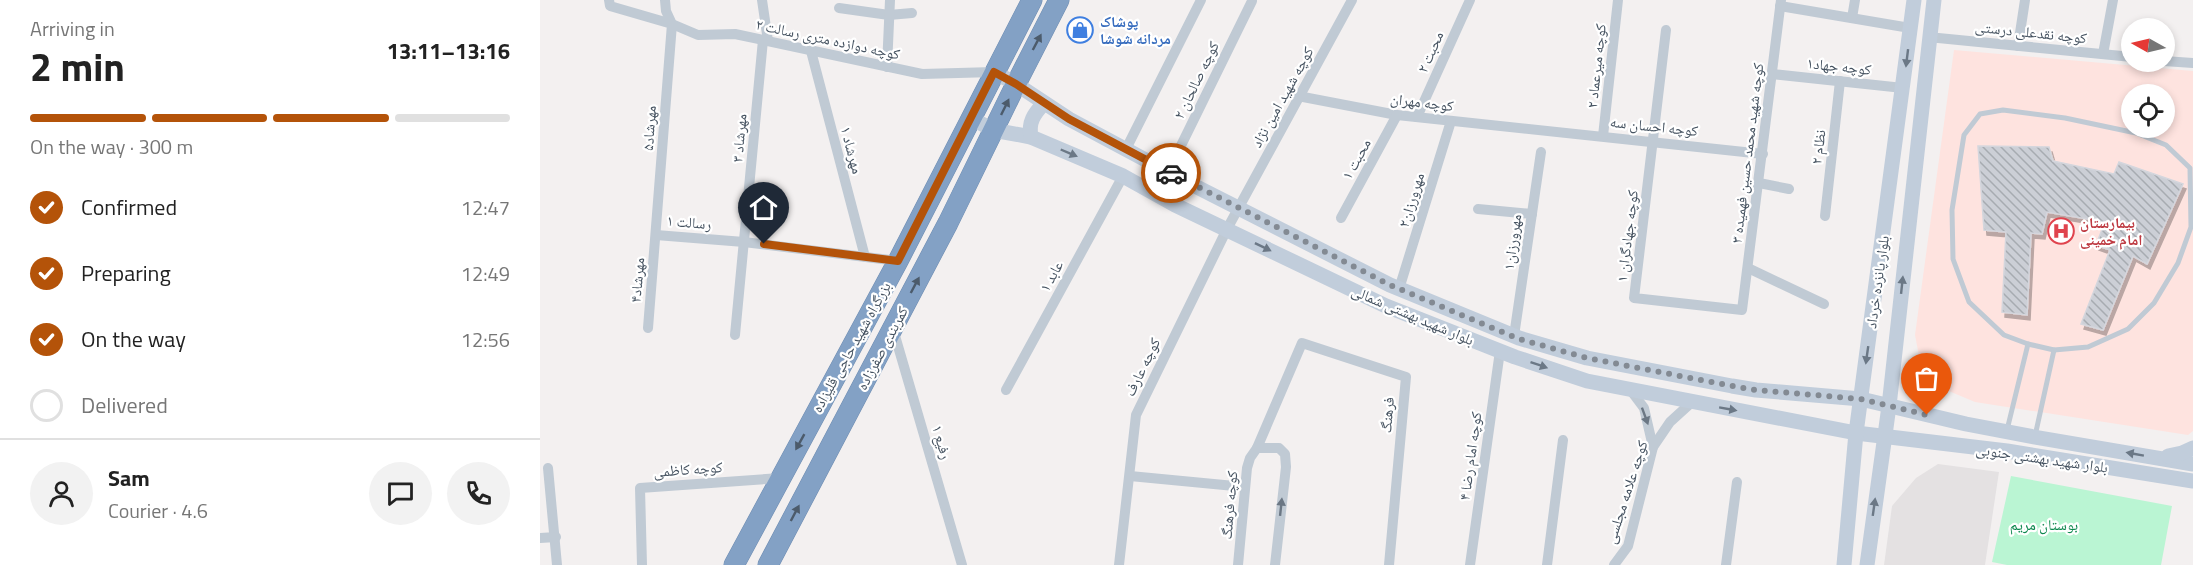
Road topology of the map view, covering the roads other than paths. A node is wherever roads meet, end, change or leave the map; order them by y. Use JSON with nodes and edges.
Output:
{"nodes":[{"id":1,"x":609,"y":0,"type":"edge"},
{"id":2,"x":762,"y":0,"type":"edge"},
{"id":3,"x":890,"y":0,"type":"edge"},
{"id":4,"x":1032,"y":0,"type":"edge"},
{"id":5,"x":1059,"y":0,"type":"edge"},
{"id":6,"x":1201,"y":0,"type":"edge"},
{"id":7,"x":1352,"y":0,"type":"edge"},
{"id":8,"x":1470,"y":0,"type":"edge"},
{"id":9,"x":1618,"y":0,"type":"edge"},
{"id":10,"x":1855,"y":0,"type":"edge"},
{"id":11,"x":1914,"y":0,"type":"edge"},
{"id":12,"x":1934,"y":0,"type":"edge"},
{"id":13,"x":2025,"y":0,"type":"edge"},
{"id":14,"x":2113,"y":0,"type":"edge"},
{"id":15,"x":1252,"y":1,"type":"edge"},
{"id":16,"x":1780,"y":3,"type":"edge"},
{"id":17,"x":665,"y":5,"type":"edge"},
{"id":18,"x":839,"y":8,"type":"dead end"},
{"id":19,"x":912,"y":14,"type":"dead end"},
{"id":20,"x":889,"y":15,"type":"junction"},
{"id":21,"x":1852,"y":18,"type":"junction"},
{"id":22,"x":672,"y":24,"type":"junction"},
{"id":23,"x":1910,"y":28,"type":"junction"},
{"id":24,"x":1666,"y":30,"type":"dead end"},
{"id":25,"x":1928,"y":37,"type":"junction"},
{"id":26,"x":765,"y":41,"type":"junction"},
{"id":27,"x":2018,"y":46,"type":"junction"},
{"id":28,"x":811,"y":51,"type":"junction"},
{"id":29,"x":2103,"y":54,"type":"junction"},
{"id":30,"x":2121,"y":56,"type":"edge"},
{"id":31,"x":2175,"y":62,"type":"edge"},
{"id":32,"x":2193,"y":63,"type":"edge"},
{"id":33,"x":887,"y":67,"type":"junction"},
{"id":34,"x":994,"y":72,"type":"junction"},
{"id":35,"x":1772,"y":74,"type":"junction"},
{"id":36,"x":1840,"y":81,"type":"junction"},
{"id":37,"x":1016,"y":84,"type":"junction"},
{"id":38,"x":1903,"y":88,"type":"junction"},
{"id":39,"x":1298,"y":96,"type":"junction"},
{"id":40,"x":1044,"y":103,"type":"junction"},
{"id":41,"x":1397,"y":115,"type":"junction"},
{"id":42,"x":1417,"y":117,"type":"junction"},
{"id":43,"x":971,"y":118,"type":"junction"},
{"id":44,"x":1451,"y":121,"type":"junction"},
{"id":45,"x":993,"y":130,"type":"junction"},
{"id":46,"x":1543,"y":130,"type":"joint"},
{"id":47,"x":1603,"y":136,"type":"junction"},
{"id":48,"x":1031,"y":137,"type":"junction"},
{"id":49,"x":1653,"y":141,"type":"junction"},
{"id":50,"x":1126,"y":149,"type":"junction"},
{"id":51,"x":1541,"y":152,"type":"dead end"},
{"id":52,"x":1763,"y":154,"type":"junction"},
{"id":53,"x":1168,"y":171,"type":"junction"},
{"id":54,"x":1123,"y":176,"type":"junction"},
{"id":55,"x":1759,"y":183,"type":"junction"},
{"id":56,"x":1789,"y":189,"type":"dead end"},
{"id":57,"x":1239,"y":208,"type":"junction"},
{"id":58,"x":1478,"y":209,"type":"dead end"},
{"id":59,"x":1532,"y":214,"type":"junction"},
{"id":60,"x":1825,"y":216,"type":"dead end"},
{"id":61,"x":1341,"y":218,"type":"dead end"},
{"id":62,"x":1227,"y":230,"type":"junction"},
{"id":63,"x":656,"y":235,"type":"junction"},
{"id":64,"x":744,"y":241,"type":"junction"},
{"id":65,"x":866,"y":257,"type":"junction"},
{"id":66,"x":898,"y":261,"type":"junction"},
{"id":67,"x":1748,"y":268,"type":"junction"},
{"id":68,"x":1399,"y":289,"type":"junction"},
{"id":69,"x":1824,"y":304,"type":"dead end"},
{"id":70,"x":1742,"y":310,"type":"joint"},
{"id":71,"x":648,"y":328,"type":"dead end"},
{"id":72,"x":893,"y":328,"type":"junction"},
{"id":73,"x":735,"y":335,"type":"dead end"},
{"id":74,"x":1514,"y":336,"type":"junction"},
{"id":75,"x":1302,"y":343,"type":"joint"},
{"id":76,"x":2028,"y":344,"type":"junction"},
{"id":77,"x":2054,"y":350,"type":"junction"},
{"id":78,"x":1500,"y":351,"type":"junction"},
{"id":79,"x":1629,"y":388,"type":"junction"},
{"id":80,"x":1006,"y":390,"type":"dead end"},
{"id":81,"x":1796,"y":393,"type":"junction"},
{"id":82,"x":1861,"y":399,"type":"junction"},
{"id":83,"x":1692,"y":402,"type":"junction"},
{"id":84,"x":1889,"y":406,"type":"junction"},
{"id":85,"x":1795,"y":420,"type":"junction"},
{"id":86,"x":1966,"y":424,"type":"junction"},
{"id":87,"x":2007,"y":432,"type":"junction"},
{"id":88,"x":1856,"y":433,"type":"junction"},
{"id":89,"x":1884,"y":437,"type":"junction"},
{"id":90,"x":2034,"y":437,"type":"junction"},
{"id":91,"x":1563,"y":440,"type":"dead end"},
{"id":92,"x":1961,"y":446,"type":"junction"},
{"id":93,"x":1653,"y":447,"type":"junction"},
{"id":94,"x":1257,"y":448,"type":"junction"},
{"id":95,"x":2193,"y":448,"type":"edge"},
{"id":96,"x":2158,"y":458,"type":"junction"},
{"id":97,"x":2193,"y":464,"type":"edge"},
{"id":98,"x":548,"y":468,"type":"dead end"},
{"id":99,"x":1130,"y":476,"type":"junction"},
{"id":100,"x":780,"y":478,"type":"junction"},
{"id":101,"x":1737,"y":482,"type":"dead end"},
{"id":102,"x":2193,"y":482,"type":"edge"},
{"id":103,"x":1245,"y":487,"type":"junction"},
{"id":104,"x":556,"y":537,"type":"junction"},
{"id":105,"x":540,"y":538,"type":"edge"},
{"id":106,"x":557,"y":565,"type":"edge"},
{"id":107,"x":642,"y":565,"type":"edge"},
{"id":108,"x":734,"y":565,"type":"edge"},
{"id":109,"x":768,"y":565,"type":"edge"},
{"id":110,"x":962,"y":565,"type":"edge"},
{"id":111,"x":1119,"y":565,"type":"edge"},
{"id":112,"x":1238,"y":565,"type":"edge"},
{"id":113,"x":1275,"y":565,"type":"edge"},
{"id":114,"x":1389,"y":565,"type":"edge"},
{"id":115,"x":1470,"y":565,"type":"edge"},
{"id":116,"x":1547,"y":565,"type":"edge"},
{"id":117,"x":1614,"y":565,"type":"edge"},
{"id":118,"x":1726,"y":565,"type":"edge"},
{"id":119,"x":1844,"y":565,"type":"edge"},
{"id":120,"x":1867,"y":565,"type":"edge"}],
"edges":[{"from":1,"to":22,"type":"street","name":"کوچه دوازده متری رسالت ۲"},
{"from":2,"to":26,"type":"street","name":"مهرشاد ۳"},
{"from":3,"to":20,"type":"street"},
{"from":4,"to":34,"type":"highway","name":"بزرگراه شهید حاجی قلیزاده"},
{"from":37,"to":5,"type":"highway","one_way":true},
{"from":6,"to":50,"type":"street"},
{"from":7,"to":39,"type":"street","name":"کوچه شهید امین نژاد"},
{"from":8,"to":42,"type":"street","name":"محبت ۲"},
{"from":9,"to":47,"type":"street","name":"کوچه میرعماد ۲"},
{"from":10,"to":21,"type":"street"},
{"from":11,"to":23,"type":"main road","name":"بلوار پانزده خرداد"},
{"from":12,"to":25,"type":"main road","name":"بلوار پانزده خرداد"},
{"from":13,"to":27,"type":"street"},
{"from":14,"to":29,"type":"street"},
{"from":15,"to":53,"type":"street","name":"کوچه صالحان ۲"},
{"from":16,"to":21,"type":"street"},
{"from":16,"to":35,"type":"street","name":"کوچه شهید محمد حسین فهمیده ۳"},
{"from":17,"to":22,"type":"street"},
{"from":18,"to":20,"type":"street"},
{"from":19,"to":20,"type":"street"},
{"from":20,"to":33,"type":"street"},
{"from":21,"to":23,"type":"street"},
{"from":22,"to":26,"type":"street","name":"کوچه دوازده متری رسالت ۲"},
{"from":22,"to":63,"type":"street","name":"مهرشاد۵"},
{"from":23,"to":38,"type":"main road","name":"بلوار پانزده خرداد","one_way":true},
{"from":24,"to":49,"type":"street"},
{"from":25,"to":27,"type":"street","name":"کوچه نقدعلی درستی"},
{"from":84,"to":25,"type":"main road","name":"بلوار پانزده خرداد","one_way":true},
{"from":26,"to":28,"type":"street","name":"کوچه دوازده متری رسالت ۲"},
{"from":26,"to":64,"type":"street","name":"مهرشاد ۳"},
{"from":27,"to":29,"type":"street","name":"کوچه نقدعلی درستی"},
{"from":28,"to":33,"type":"street","name":"کوچه دوازده متری رسالت ۲"},
{"from":28,"to":65,"type":"street","name":"مهرشاد ۱"},
{"from":29,"to":30,"type":"street","name":"کوچه نقدعلی درستی"},
{"from":31,"to":32,"type":"street"},
{"from":33,"to":34,"type":"street","name":"کوچه دوازده متری رسالت ۲"},
{"from":34,"to":37,"type":"main road","name":"بلوار شهید بهشتی شمالی"},
{"from":34,"to":43,"type":"highway","name":"بزرگراه شهید حاجی قلیزاده"},
{"from":35,"to":36,"type":"street","name":"کوچه جهاد۱"},
{"from":35,"to":52,"type":"street","name":"کوچه شهید محمد حسین فهمیده ۳"},
{"from":36,"to":38,"type":"street","name":"کوچه جهاد۱"},
{"from":36,"to":60,"type":"street","name":"نظام ۲"},
{"from":37,"to":40,"type":"main road","name":"بلوار شهید بهشتی شمالی"},
{"from":45,"to":37,"type":"highway","name":"کمربندی صفرزاده","one_way":true},
{"from":38,"to":82,"type":"main road","name":"بلوار پانزده خرداد","one_way":true},
{"from":39,"to":41,"type":"street","name":"کوچه مهران"},
{"from":39,"to":57,"type":"street","name":"کوچه شهید امین نژاد"},
{"from":40,"to":48,"type":"main road"},
{"from":40,"to":50,"type":"main road","name":"بلوار شهید بهشتی شمالی"},
{"from":41,"to":42,"type":"street","name":"کوچه مهران"},
{"from":41,"to":61,"type":"street","name":"محبت ۱"},
{"from":42,"to":44,"type":"street","name":"کوچه مهران"},
{"from":43,"to":45,"type":"main road","name":"بلوار شهید بهشتی شمالی"},
{"from":43,"to":66,"type":"highway","name":"بزرگراه شهید حاجی قلیزاده"},
{"from":44,"to":46,"type":"street","name":"کوچه مهران"},
{"from":44,"to":68,"type":"street","name":"مهرورزان۲"},
{"from":45,"to":48,"type":"main road","name":"بلوار شهید بهشتی شمالی"},
{"from":72,"to":45,"type":"highway","name":"کمربندی صفرزاده","one_way":true},
{"from":46,"to":47,"type":"street","name":"کوچه احسان سه"},
{"from":47,"to":49,"type":"street","name":"کوچه احسان سه"},
{"from":48,"to":54,"type":"main road","name":"بلوار شهید بهشتی شمالی","one_way":true},
{"from":49,"to":52,"type":"street","name":"کوچه احسان سه"},
{"from":49,"to":70,"type":"street","name":"کوچه جهادگران ۱"},
{"from":50,"to":53,"type":"main road","name":"بلوار شهید بهشتی شمالی"},
{"from":51,"to":59,"type":"street","name":"مهرورزان۱"},
{"from":52,"to":55,"type":"street","name":"کوچه شهید محمد حسین فهمیده ۳"},
{"from":53,"to":57,"type":"main road","name":"بلوار شهید بهشتی شمالی"},
{"from":54,"to":62,"type":"main road","name":"بلوار شهید بهشتی شمالی"},
{"from":54,"to":80,"type":"street","name":"عابد ۱"},
{"from":55,"to":56,"type":"street"},
{"from":55,"to":67,"type":"street","name":"کوچه شهید محمد حسین فهمیده ۳"},
{"from":57,"to":62,"type":"street","name":"کوچه شهید امین نژاد"},
{"from":57,"to":68,"type":"main road","name":"بلوار شهید بهشتی شمالی"},
{"from":58,"to":59,"type":"street"},
{"from":59,"to":74,"type":"street","name":"مهرورزان۱"},
{"from":62,"to":78,"type":"main road","name":"بلوار شهید بهشتی شمالی","one_way":true},
{"from":62,"to":99,"type":"street","name":"کوچه عارف"},
{"from":63,"to":64,"type":"street","name":"رسالت ۱"},
{"from":63,"to":71,"type":"street","name":"مهرشاد۴"},
{"from":64,"to":65,"type":"street","name":"رسالت ۱"},
{"from":64,"to":73,"type":"street","name":"مهرشاد ۳"},
{"from":65,"to":66,"type":"street","name":"رسالت ۱"},
{"from":66,"to":100,"type":"highway","name":"بزرگراه شهید حاجی قلیزاده","one_way":true},
{"from":67,"to":69,"type":"street"},
{"from":67,"to":70,"type":"street","name":"کوچه شهید محمد حسین فهمیده ۳"},
{"from":68,"to":74,"type":"main road","name":"بلوار شهید بهشتی شمالی"},
{"from":109,"to":72,"type":"highway","name":"کمربندی صفرزاده","one_way":true},
{"from":72,"to":110,"type":"street","name":"رفیع ۱"},
{"from":74,"to":81,"type":"main road","name":"بلوار شهید بهشتی شمالی"},
{"from":75,"to":94,"type":"street","name":"کوچه فرهنگ"},
{"from":75,"to":114,"type":"street","name":"فرهنگ"},
{"from":76,"to":77,"type":"lane"},
{"from":76,"to":77,"type":"lane"},
{"from":76,"to":87,"type":"lane"},
{"from":77,"to":90,"type":"lane"},
{"from":78,"to":79,"type":"main road","name":"بلوار شهید بهشتی شمالی","one_way":true},
{"from":78,"to":115,"type":"street","name":"کوچه امام رضا ۴"},
{"from":79,"to":83,"type":"main road","name":"بلوار شهید بهشتی شمالی"},
{"from":79,"to":93,"type":"street","one_way":true},
{"from":81,"to":82,"type":"main road","name":"بلوار شهید بهشتی شمالی"},
{"from":81,"to":85,"type":"main road"},
{"from":82,"to":84,"type":"main road","name":"بلوار شهید بهشتی جنوبی"},
{"from":82,"to":88,"type":"main road","name":"بلوار پانزده خرداد"},
{"from":83,"to":85,"type":"main road","name":"بلوار شهید بهشتی شمالی","one_way":true},
{"from":83,"to":93,"type":"street","name":"کوچه علامه مجلسی"},
{"from":84,"to":86,"type":"main road","name":"بلوار شهید بهشتی جنوبی"},
{"from":84,"to":89,"type":"main road","name":"بلوار پانزده خرداد"},
{"from":85,"to":88,"type":"main road","name":"بلوار شهید بهشتی شمالی"},
{"from":86,"to":87,"type":"main road","name":"بلوار شهید بهشتی جنوبی"},
{"from":86,"to":92,"type":"main road"},
{"from":87,"to":90,"type":"main road","name":"بلوار شهید بهشتی جنوبی"},
{"from":88,"to":89,"type":"main road","name":"بلوار شهید بهشتی جنوبی"},
{"from":88,"to":119,"type":"main road","name":"بلوار پانزده خرداد"},
{"from":89,"to":92,"type":"main road","name":"بلوار شهید بهشتی جنوبی"},
{"from":120,"to":89,"type":"main road","name":"بلوار پانزده خرداد","one_way":true},
{"from":96,"to":90,"type":"main road","name":"بلوار شهید بهشتی جنوبی","one_way":true},
{"from":91,"to":116,"type":"street"},
{"from":92,"to":102,"type":"main road","name":"بلوار شهید بهشتی جنوبی"},
{"from":93,"to":117,"type":"street","name":"کوچه علامه مجلسی"},
{"from":94,"to":103,"type":"street","name":"کوچه فرهنگ"},
{"from":113,"to":94,"type":"street","one_way":true},
{"from":95,"to":96,"type":"main road"},
{"from":96,"to":97,"type":"main road","name":"بلوار شهید بهشتی جنوبی"},
{"from":98,"to":104,"type":"street"},
{"from":99,"to":103,"type":"street"},
{"from":99,"to":111,"type":"street","name":"کوچه عارف"},
{"from":100,"to":107,"type":"street","name":"کوچه کاظمی"},
{"from":100,"to":108,"type":"highway","name":"بزرگراه شهید حاجی قلیزاده"},
{"from":101,"to":118,"type":"street"},
{"from":103,"to":112,"type":"street","name":"کوچه فرهنگ"},
{"from":104,"to":105,"type":"street"},
{"from":104,"to":106,"type":"street"}]}
